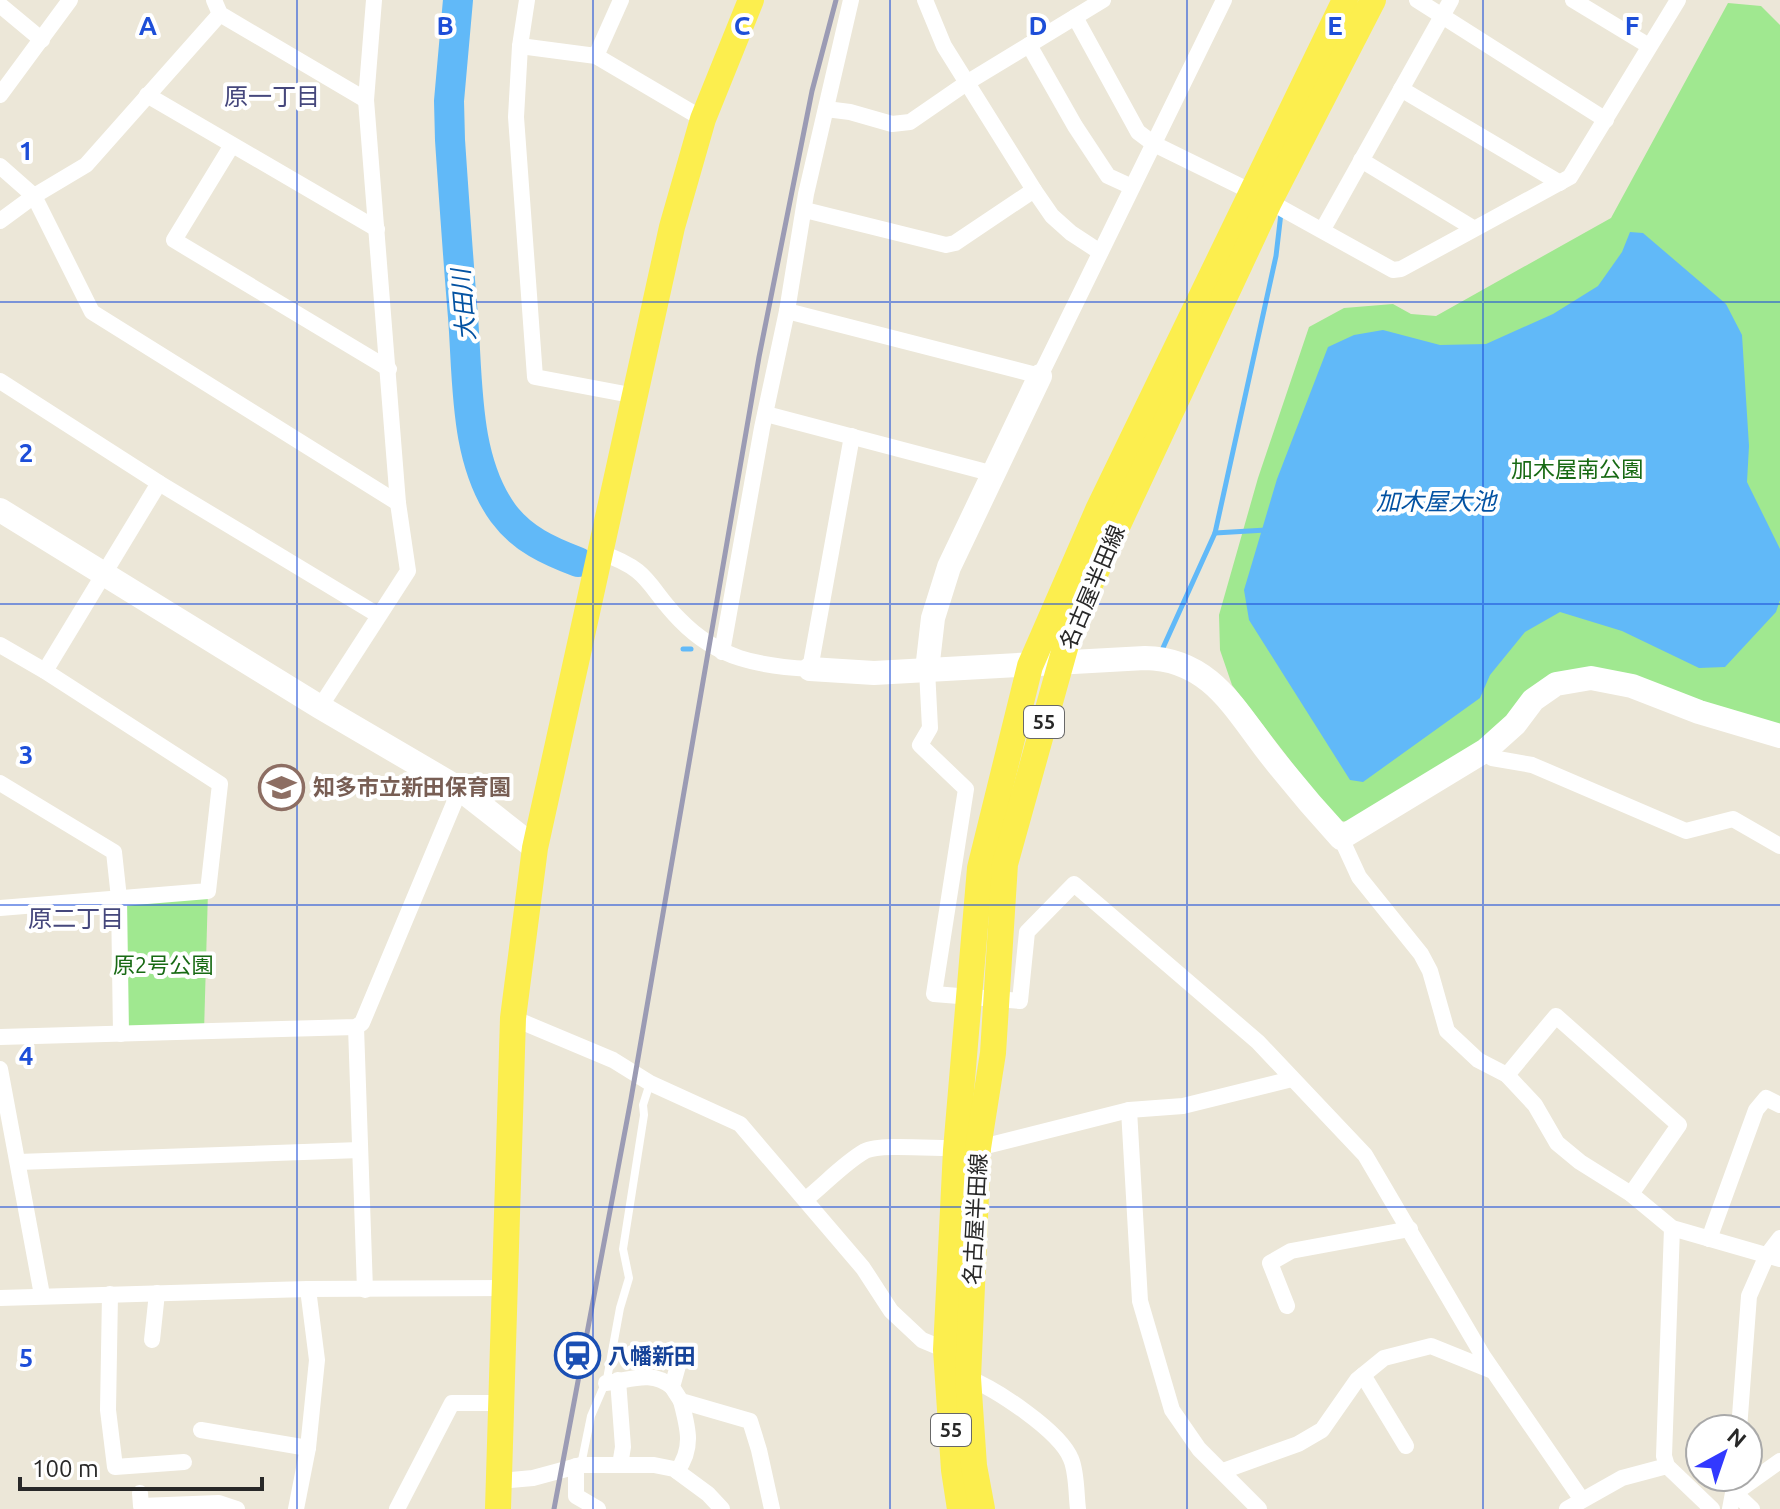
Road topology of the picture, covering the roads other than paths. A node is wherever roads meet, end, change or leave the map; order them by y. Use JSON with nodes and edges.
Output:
{"nodes":[{"id":1,"x":70,"y":0,"type":"edge"},
{"id":2,"x":374,"y":0,"type":"edge"},
{"id":3,"x":527,"y":0,"type":"edge"},
{"id":4,"x":621,"y":0,"type":"edge"},
{"id":5,"x":751,"y":0,"type":"edge"},
{"id":6,"x":851,"y":0,"type":"edge"},
{"id":7,"x":925,"y":0,"type":"edge"},
{"id":8,"x":1224,"y":0,"type":"edge"},
{"id":9,"x":1345,"y":0,"type":"edge"},
{"id":10,"x":1373,"y":0,"type":"edge"},
{"id":11,"x":1417,"y":0,"type":"edge"},
{"id":12,"x":1573,"y":0,"type":"edge"},
{"id":13,"x":1678,"y":0,"type":"edge"},
{"id":14,"x":1101,"y":1,"type":"edge"},
{"id":15,"x":0,"y":5,"type":"edge"},
{"id":16,"x":217,"y":7,"type":"edge"},
{"id":17,"x":1447,"y":7,"type":"edge"},
{"id":18,"x":1075,"y":17,"type":"junction"},
{"id":19,"x":42,"y":40,"type":"junction"},
{"id":20,"x":1029,"y":45,"type":"junction"},
{"id":21,"x":520,"y":46,"type":"junction"},
{"id":22,"x":1649,"y":46,"type":"junction"},
{"id":23,"x":596,"y":56,"type":"junction"},
{"id":24,"x":968,"y":82,"type":"junction"},
{"id":25,"x":1401,"y":89,"type":"junction"},
{"id":26,"x":0,"y":95,"type":"edge"},
{"id":27,"x":147,"y":95,"type":"junction"},
{"id":28,"x":366,"y":100,"type":"junction"},
{"id":29,"x":826,"y":109,"type":"junction"},
{"id":30,"x":703,"y":119,"type":"junction"},
{"id":31,"x":1606,"y":120,"type":"junction"},
{"id":32,"x":1154,"y":144,"type":"junction"},
{"id":33,"x":232,"y":145,"type":"junction"},
{"id":34,"x":1361,"y":160,"type":"junction"},
{"id":35,"x":0,"y":166,"type":"edge"},
{"id":36,"x":1560,"y":183,"type":"junction"},
{"id":37,"x":1132,"y":187,"type":"junction"},
{"id":38,"x":1034,"y":190,"type":"junction"},
{"id":39,"x":34,"y":196,"type":"junction"},
{"id":40,"x":1262,"y":197,"type":"junction"},
{"id":41,"x":805,"y":210,"type":"junction"},
{"id":42,"x":0,"y":221,"type":"edge"},
{"id":43,"x":1473,"y":228,"type":"junction"},
{"id":44,"x":377,"y":229,"type":"junction"},
{"id":45,"x":1323,"y":229,"type":"junction"},
{"id":46,"x":1100,"y":252,"type":"junction"},
{"id":47,"x":787,"y":311,"type":"junction"},
{"id":48,"x":389,"y":369,"type":"junction"},
{"id":49,"x":1040,"y":376,"type":"junction"},
{"id":50,"x":0,"y":381,"type":"edge"},
{"id":51,"x":636,"y":396,"type":"junction"},
{"id":52,"x":766,"y":414,"type":"junction"},
{"id":53,"x":852,"y":436,"type":"junction"},
{"id":54,"x":994,"y":474,"type":"junction"},
{"id":55,"x":159,"y":483,"type":"junction"},
{"id":56,"x":398,"y":503,"type":"junction"},
{"id":57,"x":0,"y":510,"type":"edge"},
{"id":58,"x":601,"y":553,"type":"junction"},
{"id":59,"x":106,"y":575,"type":"junction"},
{"id":60,"x":378,"y":615,"type":"junction"},
{"id":61,"x":0,"y":645,"type":"edge"},
{"id":62,"x":722,"y":652,"type":"junction"},
{"id":63,"x":1060,"y":661,"type":"junction"},
{"id":64,"x":1030,"y":666,"type":"junction"},
{"id":65,"x":810,"y":669,"type":"junction"},
{"id":66,"x":927,"y":670,"type":"junction"},
{"id":67,"x":45,"y":671,"type":"junction"},
{"id":68,"x":320,"y":707,"type":"junction"},
{"id":69,"x":1780,"y":736,"type":"edge"},
{"id":70,"x":1486,"y":750,"type":"junction"},
{"id":71,"x":0,"y":783,"type":"edge"},
{"id":72,"x":460,"y":789,"type":"junction"},
{"id":73,"x":1341,"y":838,"type":"junction"},
{"id":74,"x":1780,"y":846,"type":"edge"},
{"id":75,"x":535,"y":848,"type":"junction"},
{"id":76,"x":119,"y":898,"type":"junction"},
{"id":77,"x":0,"y":908,"type":"edge"},
{"id":78,"x":513,"y":1018,"type":"junction"},
{"id":79,"x":356,"y":1027,"type":"junction"},
{"id":80,"x":121,"y":1034,"type":"junction"},
{"id":81,"x":0,"y":1037,"type":"edge"},
{"id":82,"x":0,"y":1069,"type":"edge"},
{"id":83,"x":1507,"y":1075,"type":"junction"},
{"id":84,"x":1292,"y":1079,"type":"junction"},
{"id":85,"x":650,"y":1083,"type":"junction"},
{"id":86,"x":1780,"y":1105,"type":"edge"},
{"id":87,"x":1129,"y":1110,"type":"junction"},
{"id":88,"x":967,"y":1149,"type":"junction"},
{"id":89,"x":360,"y":1150,"type":"junction"},
{"id":90,"x":18,"y":1162,"type":"junction"},
{"id":91,"x":1631,"y":1194,"type":"junction"},
{"id":92,"x":806,"y":1199,"type":"junction"},
{"id":93,"x":1672,"y":1228,"type":"junction"},
{"id":94,"x":1410,"y":1229,"type":"junction"},
{"id":95,"x":1780,"y":1238,"type":"edge"},
{"id":96,"x":1709,"y":1239,"type":"junction"},
{"id":97,"x":1773,"y":1257,"type":"edge"},
{"id":98,"x":506,"y":1288,"type":"junction"},
{"id":99,"x":308,"y":1289,"type":"junction"},
{"id":100,"x":365,"y":1290,"type":"junction"},
{"id":101,"x":157,"y":1293,"type":"junction"},
{"id":102,"x":110,"y":1294,"type":"junction"},
{"id":103,"x":42,"y":1295,"type":"junction"},
{"id":104,"x":0,"y":1298,"type":"edge"},
{"id":105,"x":1287,"y":1306,"type":"dead end"},
{"id":106,"x":152,"y":1340,"type":"dead end"},
{"id":107,"x":946,"y":1350,"type":"junction"},
{"id":108,"x":679,"y":1362,"type":"dead end"},
{"id":109,"x":1494,"y":1372,"type":"junction"},
{"id":110,"x":1363,"y":1375,"type":"junction"},
{"id":111,"x":968,"y":1378,"type":"junction"},
{"id":112,"x":612,"y":1382,"type":"junction"},
{"id":113,"x":676,"y":1394,"type":"junction"},
{"id":114,"x":502,"y":1403,"type":"junction"},
{"id":115,"x":1740,"y":1413,"type":"edge"},
{"id":116,"x":201,"y":1430,"type":"dead end"},
{"id":117,"x":1406,"y":1446,"type":"dead end"},
{"id":118,"x":308,"y":1448,"type":"junction"},
{"id":119,"x":184,"y":1462,"type":"dead end"},
{"id":120,"x":578,"y":1465,"type":"junction"},
{"id":121,"x":620,"y":1465,"type":"junction"},
{"id":122,"x":1667,"y":1466,"type":"junction"},
{"id":123,"x":677,"y":1471,"type":"junction"},
{"id":124,"x":1223,"y":1471,"type":"junction"},
{"id":125,"x":499,"y":1481,"type":"junction"},
{"id":126,"x":140,"y":1493,"type":"dead end"},
{"id":127,"x":1734,"y":1493,"type":"edge"},
{"id":128,"x":1582,"y":1500,"type":"junction"},
{"id":129,"x":237,"y":1509,"type":"edge"},
{"id":130,"x":296,"y":1509,"type":"edge"},
{"id":131,"x":397,"y":1509,"type":"edge"},
{"id":132,"x":498,"y":1509,"type":"edge"},
{"id":133,"x":598,"y":1509,"type":"edge"},
{"id":134,"x":722,"y":1509,"type":"edge"},
{"id":135,"x":772,"y":1509,"type":"edge"},
{"id":136,"x":960,"y":1509,"type":"edge"},
{"id":137,"x":982,"y":1509,"type":"edge"},
{"id":138,"x":1078,"y":1509,"type":"edge"},
{"id":139,"x":1259,"y":1509,"type":"edge"},
{"id":140,"x":1567,"y":1509,"type":"edge"},
{"id":141,"x":1712,"y":1509,"type":"edge"},
{"id":142,"x":1752,"y":1509,"type":"edge"}],
"edges":[{"from":1,"to":19,"type":"street"},
{"from":2,"to":28,"type":"street"},
{"from":3,"to":21,"type":"street"},
{"from":4,"to":23,"type":"street"},
{"from":5,"to":30,"type":"main road"},
{"from":6,"to":29,"type":"street"},
{"from":7,"to":24,"type":"street"},
{"from":8,"to":32,"type":"street"},
{"from":9,"to":40,"type":"main road","name":"名古屋半田線","number":"55"},
{"from":10,"to":40,"type":"main road","name":"名古屋半田線","number":"55"},
{"from":11,"to":17,"type":"street"},
{"from":12,"to":22,"type":"street"},
{"from":13,"to":22,"type":"street"},
{"from":14,"to":18,"type":"street"},
{"from":15,"to":19,"type":"street"},
{"from":16,"to":27,"type":"street"},
{"from":16,"to":28,"type":"street"},
{"from":17,"to":25,"type":"street"},
{"from":17,"to":31,"type":"street"},
{"from":18,"to":20,"type":"street"},
{"from":18,"to":32,"type":"street"},
{"from":19,"to":26,"type":"street"},
{"from":20,"to":24,"type":"street"},
{"from":20,"to":37,"type":"street"},
{"from":21,"to":23,"type":"street"},
{"from":21,"to":51,"type":"street"},
{"from":22,"to":31,"type":"street"},
{"from":23,"to":30,"type":"street"},
{"from":24,"to":29,"type":"street"},
{"from":24,"to":38,"type":"street"},
{"from":25,"to":34,"type":"street"},
{"from":25,"to":36,"type":"street"},
{"from":27,"to":33,"type":"street"},
{"from":27,"to":39,"type":"street"},
{"from":28,"to":44,"type":"street"},
{"from":29,"to":41,"type":"street"},
{"from":30,"to":51,"type":"main road"},
{"from":31,"to":36,"type":"street"},
{"from":32,"to":37,"type":"street"},
{"from":32,"to":40,"type":"street"},
{"from":33,"to":44,"type":"street"},
{"from":33,"to":48,"type":"street"},
{"from":34,"to":43,"type":"street"},
{"from":34,"to":45,"type":"street"},
{"from":35,"to":39,"type":"street"},
{"from":36,"to":43,"type":"street"},
{"from":37,"to":46,"type":"street"},
{"from":38,"to":41,"type":"street"},
{"from":38,"to":46,"type":"street"},
{"from":39,"to":42,"type":"street"},
{"from":39,"to":56,"type":"street"},
{"from":40,"to":45,"type":"street"},
{"from":40,"to":63,"type":"main road","name":"名古屋半田線","number":"55"},
{"from":40,"to":64,"type":"main road","name":"名古屋半田線","number":"55"},
{"from":41,"to":47,"type":"street"},
{"from":43,"to":45,"type":"street"},
{"from":44,"to":48,"type":"street"},
{"from":46,"to":49,"type":"street"},
{"from":47,"to":49,"type":"street"},
{"from":47,"to":52,"type":"street"},
{"from":48,"to":56,"type":"street"},
{"from":49,"to":54,"type":"street"},
{"from":50,"to":55,"type":"street"},
{"from":51,"to":58,"type":"main road"},
{"from":52,"to":53,"type":"street"},
{"from":52,"to":62,"type":"street"},
{"from":53,"to":54,"type":"street"},
{"from":53,"to":65,"type":"street"},
{"from":54,"to":66,"type":"street"},
{"from":55,"to":59,"type":"street"},
{"from":55,"to":60,"type":"street"},
{"from":56,"to":60,"type":"street"},
{"from":57,"to":59,"type":"street"},
{"from":58,"to":62,"type":"street"},
{"from":58,"to":75,"type":"main road"},
{"from":59,"to":67,"type":"street"},
{"from":59,"to":68,"type":"street"},
{"from":60,"to":68,"type":"street"},
{"from":61,"to":67,"type":"street"},
{"from":62,"to":65,"type":"street"},
{"from":63,"to":64,"type":"street"},
{"from":63,"to":73,"type":"street"},
{"from":63,"to":88,"type":"main road","name":"名古屋半田線","number":"55"},
{"from":64,"to":66,"type":"street"},
{"from":64,"to":88,"type":"main road","name":"名古屋半田線","number":"55"},
{"from":65,"to":66,"type":"street"},
{"from":66,"to":84,"type":"street"},
{"from":67,"to":76,"type":"street"},
{"from":68,"to":72,"type":"street"},
{"from":69,"to":70,"type":"street"},
{"from":70,"to":73,"type":"street"},
{"from":70,"to":74,"type":"street"},
{"from":71,"to":76,"type":"street"},
{"from":72,"to":75,"type":"street"},
{"from":72,"to":79,"type":"street"},
{"from":73,"to":83,"type":"street"},
{"from":75,"to":78,"type":"main road"},
{"from":76,"to":77,"type":"street"},
{"from":76,"to":80,"type":"street"},
{"from":78,"to":85,"type":"street"},
{"from":78,"to":98,"type":"main road"},
{"from":79,"to":80,"type":"street"},
{"from":79,"to":89,"type":"street"},
{"from":80,"to":81,"type":"street"},
{"from":82,"to":90,"type":"street"},
{"from":83,"to":91,"type":"street"},
{"from":83,"to":91,"type":"street"},
{"from":84,"to":87,"type":"street"},
{"from":84,"to":94,"type":"street"},
{"from":85,"to":92,"type":"street"},
{"from":85,"to":112,"type":"lane"},
{"from":86,"to":96,"type":"street"},
{"from":87,"to":88,"type":"street"},
{"from":87,"to":124,"type":"street"},
{"from":88,"to":92,"type":"street"},
{"from":88,"to":107,"type":"main road","name":"名古屋半田線","number":"55"},
{"from":88,"to":111,"type":"main road","name":"名古屋半田線","number":"55"},
{"from":89,"to":90,"type":"street"},
{"from":89,"to":100,"type":"street"},
{"from":90,"to":103,"type":"street"},
{"from":91,"to":93,"type":"street"},
{"from":92,"to":107,"type":"street"},
{"from":93,"to":96,"type":"street"},
{"from":93,"to":122,"type":"street"},
{"from":94,"to":105,"type":"street"},
{"from":94,"to":109,"type":"street"},
{"from":95,"to":97,"type":"street"},
{"from":96,"to":97,"type":"street"},
{"from":97,"to":115,"type":"street"},
{"from":98,"to":100,"type":"street"},
{"from":98,"to":114,"type":"main road"},
{"from":99,"to":100,"type":"street"},
{"from":99,"to":101,"type":"street"},
{"from":99,"to":118,"type":"street"},
{"from":101,"to":102,"type":"street"},
{"from":101,"to":106,"type":"street"},
{"from":102,"to":103,"type":"street"},
{"from":102,"to":119,"type":"street"},
{"from":103,"to":104,"type":"street"},
{"from":107,"to":136,"type":"main road","name":"名古屋半田線","number":"55"},
{"from":108,"to":113,"type":"street"},
{"from":109,"to":110,"type":"street"},
{"from":109,"to":128,"type":"street"},
{"from":110,"to":117,"type":"street"},
{"from":110,"to":124,"type":"street"},
{"from":111,"to":137,"type":"main road","name":"名古屋半田線","number":"55"},
{"from":111,"to":138,"type":"street"},
{"from":112,"to":113,"type":"street"},
{"from":112,"to":120,"type":"lane"},
{"from":112,"to":121,"type":"street"},
{"from":113,"to":123,"type":"street"},
{"from":113,"to":135,"type":"street"},
{"from":114,"to":125,"type":"main road"},
{"from":114,"to":131,"type":"street"},
{"from":116,"to":118,"type":"street"},
{"from":118,"to":130,"type":"street"},
{"from":120,"to":121,"type":"street"},
{"from":120,"to":125,"type":"street"},
{"from":120,"to":133,"type":"street"},
{"from":121,"to":123,"type":"street"},
{"from":122,"to":128,"type":"street"},
{"from":122,"to":141,"type":"street"},
{"from":123,"to":134,"type":"street"},
{"from":124,"to":139,"type":"street"},
{"from":125,"to":132,"type":"main road"},
{"from":126,"to":129,"type":"street"},
{"from":127,"to":142,"type":"street"},
{"from":128,"to":140,"type":"street"}]}
